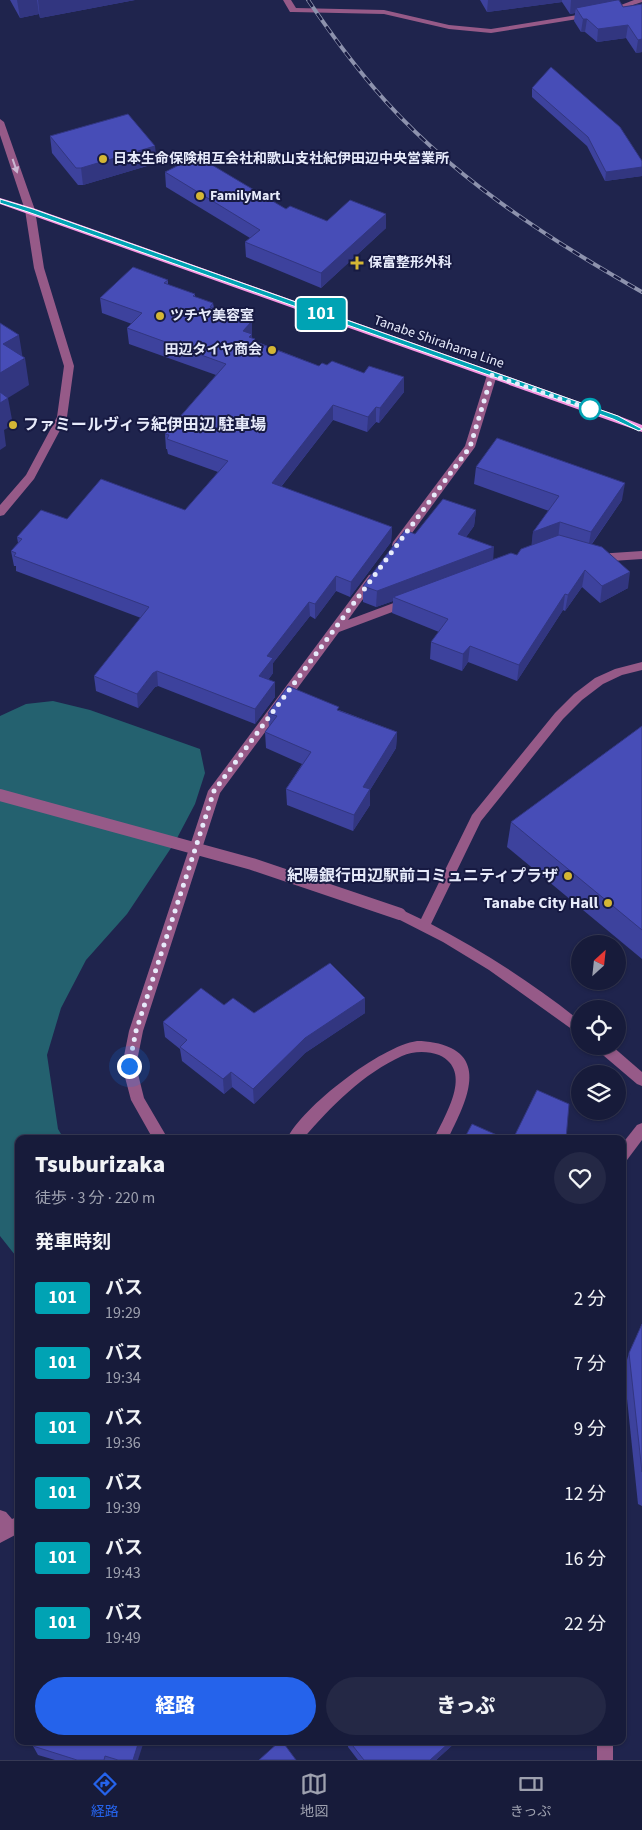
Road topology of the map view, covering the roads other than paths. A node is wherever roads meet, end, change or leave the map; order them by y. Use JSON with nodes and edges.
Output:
{"nodes":[{"id":1,"x":287,"y":0,"type":"edge"},
{"id":2,"x":640,"y":0,"type":"edge"},
{"id":3,"x":604,"y":12,"type":"edge"},
{"id":4,"x":595,"y":14,"type":"edge"},
{"id":5,"x":0,"y":122,"type":"edge"},
{"id":6,"x":0,"y":201,"type":"edge"},
{"id":7,"x":30,"y":210,"type":"junction"},
{"id":8,"x":492,"y":375,"type":"junction"},
{"id":9,"x":642,"y":429,"type":"edge"},
{"id":10,"x":0,"y":512,"type":"edge"},
{"id":11,"x":642,"y":555,"type":"edge"},
{"id":12,"x":590,"y":556,"type":"edge"},
{"id":13,"x":418,"y":598,"type":"edge"},
{"id":14,"x":335,"y":629,"type":"junction"},
{"id":15,"x":642,"y":666,"type":"edge"},
{"id":16,"x":0,"y":795,"type":"edge"},
{"id":17,"x":424,"y":926,"type":"junction"},
{"id":18,"x":571,"y":1021,"type":"edge"},
{"id":19,"x":613,"y":1055,"type":"edge"},
{"id":20,"x":642,"y":1080,"type":"edge"},
{"id":21,"x":642,"y":1129,"type":"edge"},
{"id":22,"x":159,"y":1135,"type":"edge"},
{"id":23,"x":297,"y":1135,"type":"edge"},
{"id":24,"x":443,"y":1135,"type":"edge"},
{"id":25,"x":626,"y":1151,"type":"edge"},
{"id":26,"x":605,"y":1745,"type":"edge"},
{"id":27,"x":605,"y":1760,"type":"edge"}],
"edges":[{"from":1,"to":4,"type":"street"},
{"from":2,"to":3,"type":"street"},
{"from":5,"to":7,"type":"street","one_way":true},
{"from":6,"to":7,"type":"main road","name":"Tanabe Shirahama Line"},
{"from":7,"to":8,"type":"main road","name":"Tanabe Shirahama Line"},
{"from":7,"to":10,"type":"street"},
{"from":8,"to":9,"type":"main road","name":"Tanabe Shirahama Line"},
{"from":8,"to":14,"type":"street"},
{"from":11,"to":12,"type":"street"},
{"from":13,"to":14,"type":"street"},
{"from":14,"to":22,"type":"street"},
{"from":15,"to":17,"type":"street"},
{"from":16,"to":17,"type":"street","bridge":true},
{"from":17,"to":18,"type":"street"},
{"from":19,"to":20,"type":"street"},
{"from":21,"to":25,"type":"street"},
{"from":23,"to":24,"type":"street"},
{"from":26,"to":27,"type":"street"}]}
